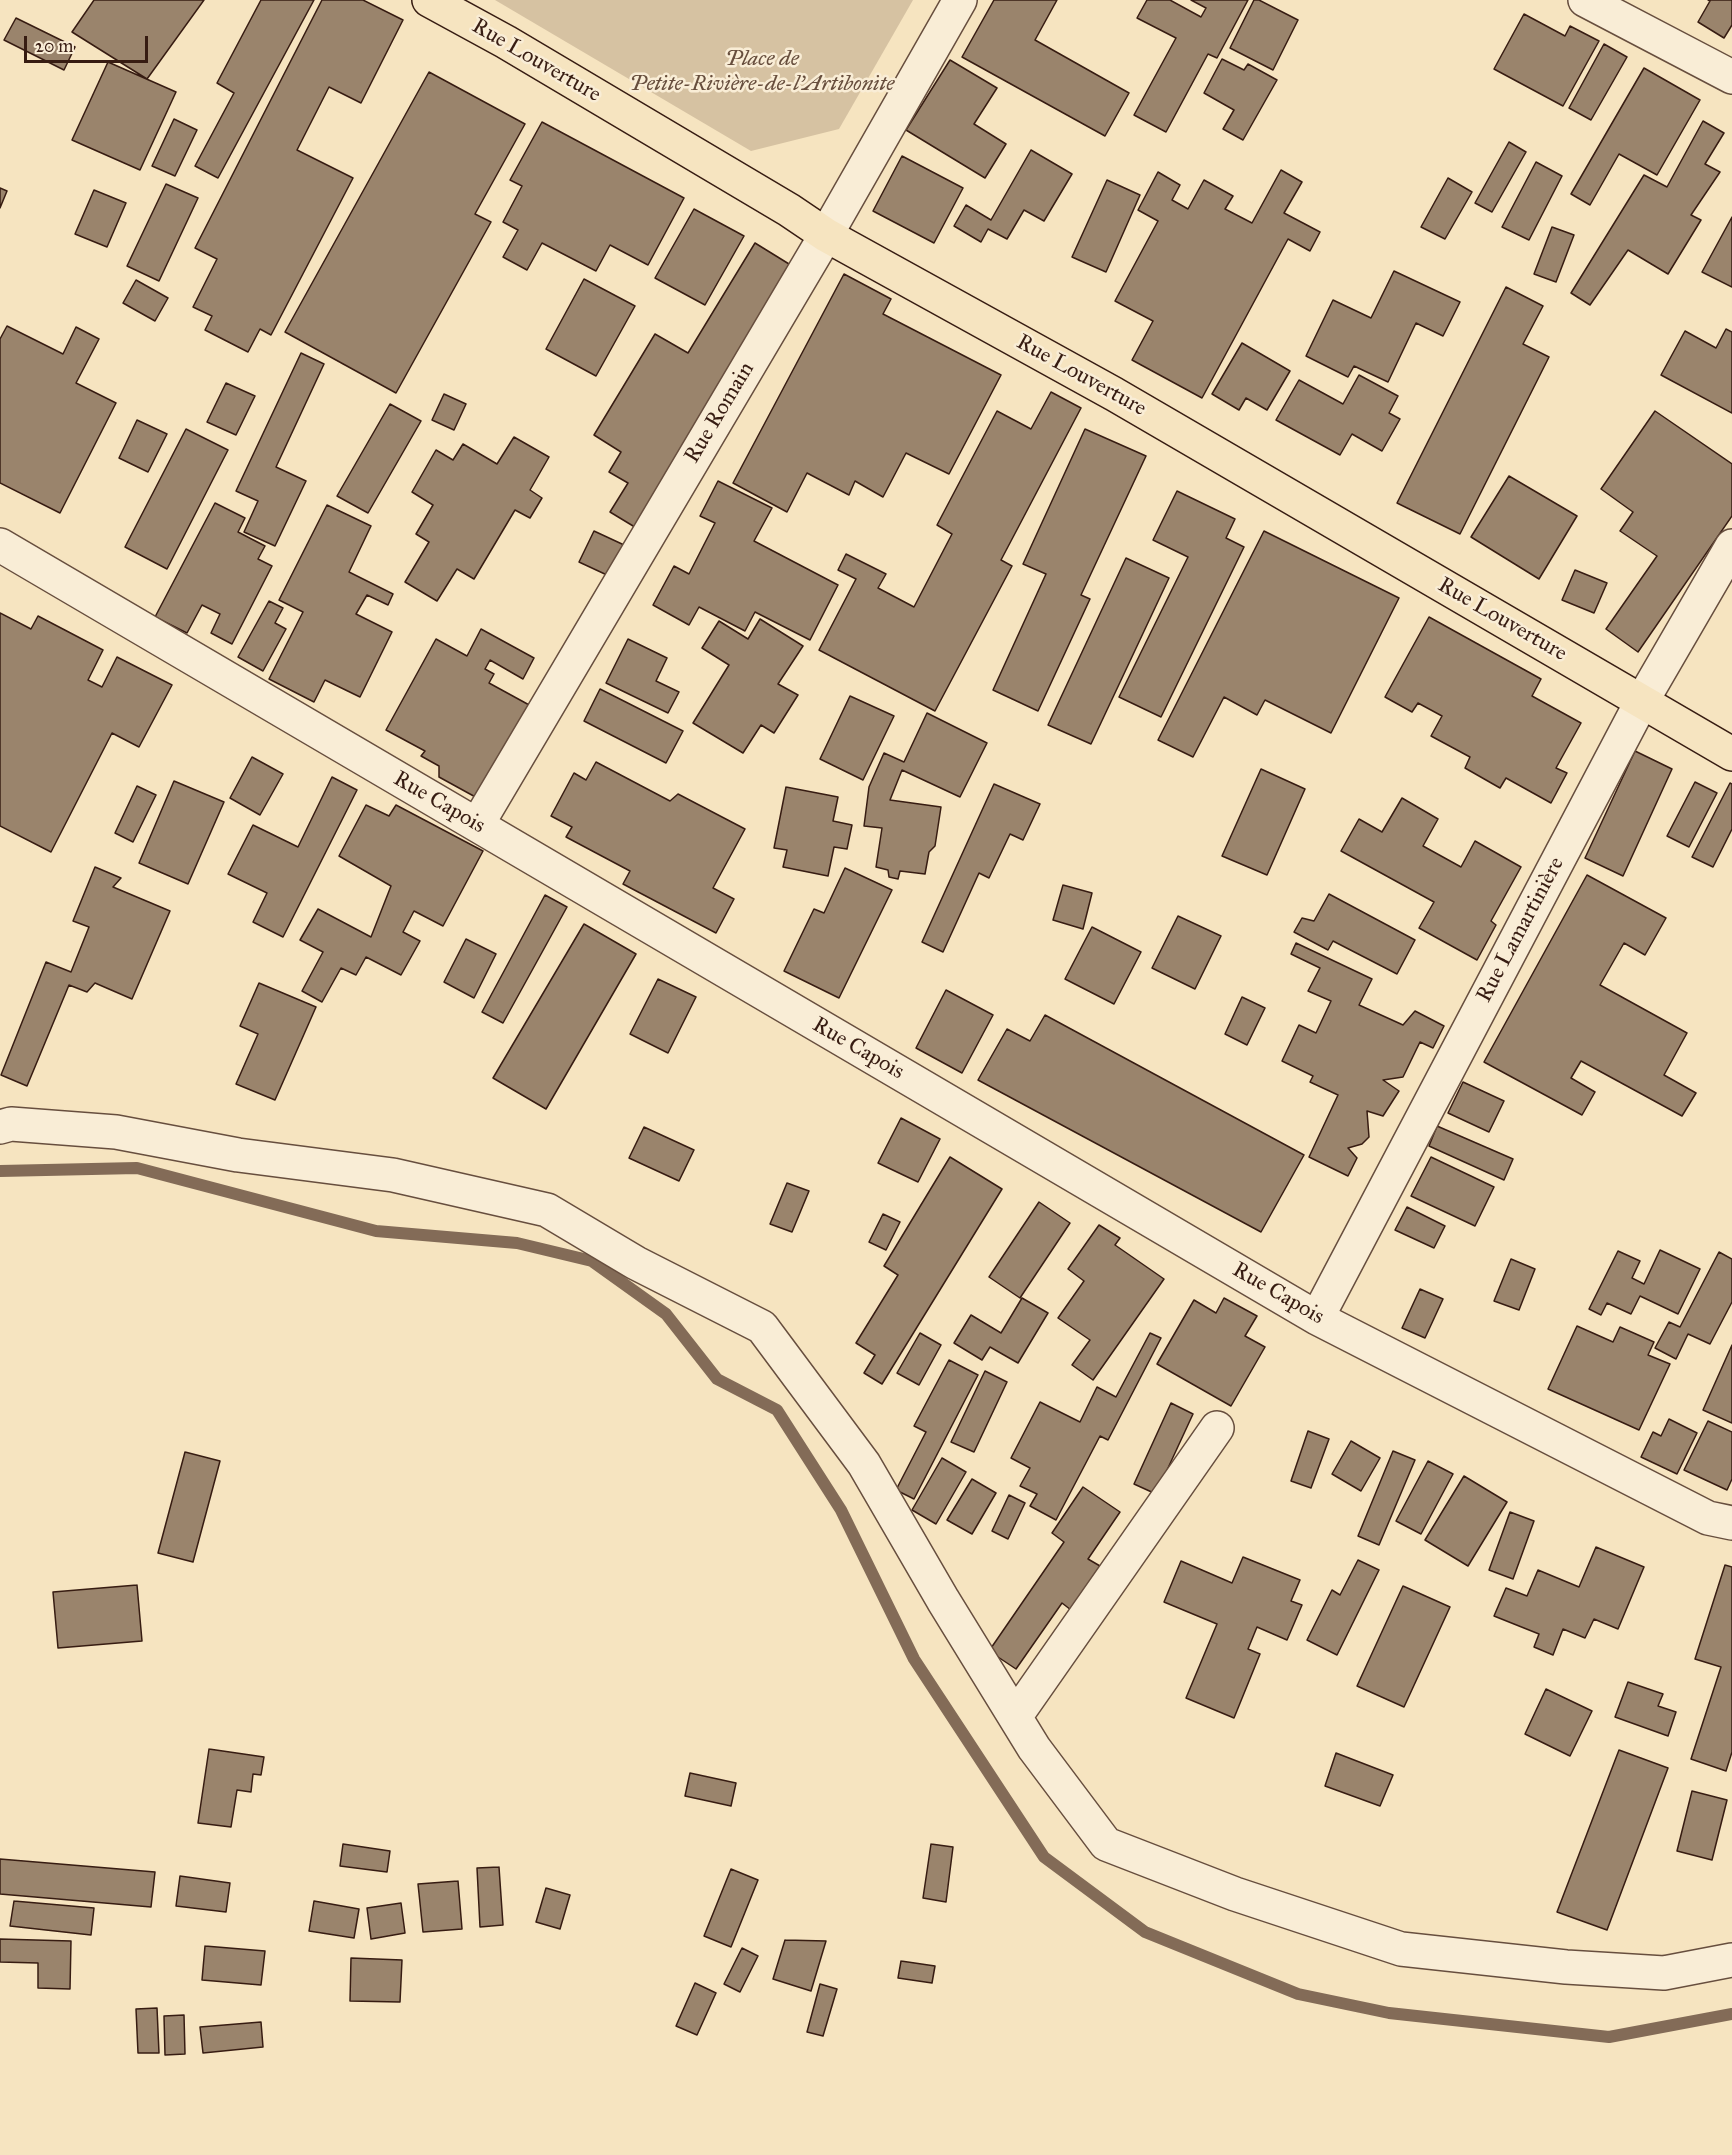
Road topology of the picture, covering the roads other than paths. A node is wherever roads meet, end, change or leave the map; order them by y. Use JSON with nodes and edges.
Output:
{"nodes":[{"id":1,"x":429,"y":0,"type":"edge"},
{"id":2,"x":960,"y":0,"type":"edge"},
{"id":3,"x":1586,"y":0,"type":"edge"},
{"id":4,"x":1732,"y":77,"type":"edge"},
{"id":5,"x":826,"y":234,"type":"junction"},
{"id":6,"x":0,"y":545,"type":"edge"},
{"id":7,"x":1732,"y":546,"type":"edge"},
{"id":8,"x":1641,"y":701,"type":"junction"},
{"id":9,"x":1732,"y":754,"type":"edge"},
{"id":10,"x":477,"y":825,"type":"junction"},
{"id":11,"x":0,"y":1127,"type":"edge"},
{"id":12,"x":1317,"y":1318,"type":"junction"},
{"id":13,"x":1216,"y":1428,"type":"dead end"},
{"id":14,"x":1732,"y":1522,"type":"edge"},
{"id":15,"x":1015,"y":1717,"type":"junction"},
{"id":16,"x":1732,"y":1960,"type":"edge"}],
"edges":[{"from":1,"to":5,"type":"main road","name":"Rue Louverture"},
{"from":2,"to":5,"type":"street","name":"Rue Romain"},
{"from":3,"to":4,"type":"street"},
{"from":5,"to":8,"type":"main road","name":"Rue Louverture"},
{"from":5,"to":10,"type":"street","name":"Rue Romain"},
{"from":6,"to":10,"type":"street","name":"Rue Capois"},
{"from":7,"to":8,"type":"street","name":"Rue Lamartinière"},
{"from":8,"to":9,"type":"main road","name":"Rue Louverture"},
{"from":8,"to":12,"type":"street","name":"Rue Lamartinière"},
{"from":10,"to":12,"type":"street","name":"Rue Capois"},
{"from":11,"to":15,"type":"street"},
{"from":12,"to":14,"type":"street","name":"Rue Capois"},
{"from":13,"to":15,"type":"street"},
{"from":15,"to":16,"type":"street"}]}
